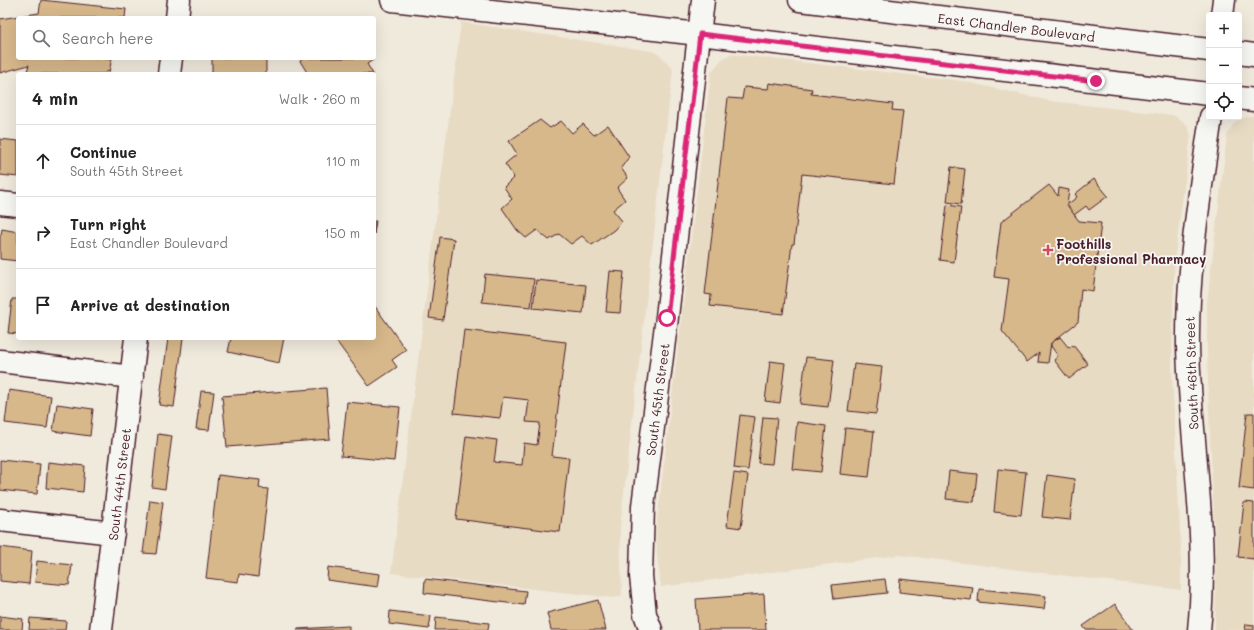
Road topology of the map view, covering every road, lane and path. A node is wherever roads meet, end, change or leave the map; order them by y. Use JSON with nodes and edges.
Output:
{"nodes":[{"id":1,"x":179,"y":0,"type":"edge"},
{"id":2,"x":392,"y":0,"type":"edge"},
{"id":3,"x":703,"y":0,"type":"edge"},
{"id":4,"x":800,"y":0,"type":"edge"},
{"id":5,"x":1224,"y":0,"type":"edge"},
{"id":6,"x":1222,"y":12,"type":"edge"},
{"id":7,"x":177,"y":16,"type":"edge"},
{"id":8,"x":700,"y":34,"type":"junction"},
{"id":9,"x":1206,"y":50,"type":"edge"},
{"id":10,"x":1242,"y":53,"type":"edge"},
{"id":11,"x":1254,"y":55,"type":"edge"},
{"id":12,"x":171,"y":60,"type":"edge"},
{"id":13,"x":169,"y":72,"type":"edge"},
{"id":14,"x":1206,"y":94,"type":"edge"},
{"id":15,"x":1242,"y":98,"type":"edge"},
{"id":16,"x":1254,"y":100,"type":"edge"},
{"id":17,"x":1211,"y":120,"type":"edge"},
{"id":18,"x":0,"y":203,"type":"edge"},
{"id":19,"x":16,"y":205,"type":"edge"},
{"id":20,"x":136,"y":340,"type":"edge"},
{"id":21,"x":0,"y":361,"type":"edge"},
{"id":22,"x":132,"y":377,"type":"junction"},
{"id":23,"x":0,"y":520,"type":"edge"},
{"id":24,"x":113,"y":533,"type":"junction"},
{"id":25,"x":102,"y":630,"type":"edge"},
{"id":26,"x":651,"y":630,"type":"edge"},
{"id":27,"x":1199,"y":630,"type":"edge"}],
"edges":[{"from":1,"to":7,"type":"street"},
{"from":2,"to":8,"type":"street"},
{"from":3,"to":8,"type":"street","name":"South 45th Street"},
{"from":4,"to":9,"type":"street","name":"East Chandler Boulevard"},
{"from":5,"to":6,"type":"street"},
{"from":8,"to":14,"type":"street"},
{"from":8,"to":26,"type":"street","name":"South 45th Street"},
{"from":10,"to":11,"type":"street"},
{"from":12,"to":13,"type":"street"},
{"from":15,"to":16,"type":"street"},
{"from":17,"to":27,"type":"street","name":"South 46th Street"},
{"from":18,"to":19,"type":"street"},
{"from":20,"to":22,"type":"street","name":"South 44th Street"},
{"from":21,"to":22,"type":"street"},
{"from":22,"to":24,"type":"street","name":"South 44th Street"},
{"from":23,"to":24,"type":"street"},
{"from":24,"to":25,"type":"street","name":"South 44th Street"}]}
